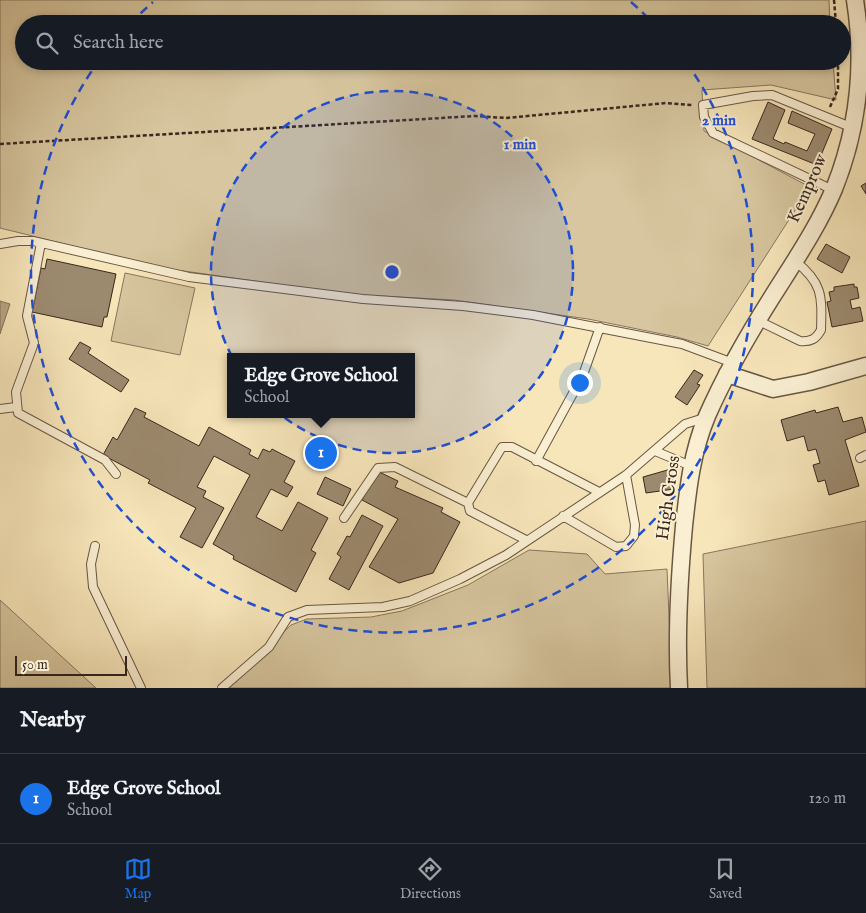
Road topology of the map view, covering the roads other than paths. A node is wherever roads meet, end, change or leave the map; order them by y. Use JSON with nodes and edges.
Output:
{"nodes":[{"id":1,"x":855,"y":0,"type":"edge"},
{"id":2,"x":853,"y":128,"type":"junction"},
{"id":3,"x":833,"y":190,"type":"junction"},
{"id":4,"x":41,"y":243,"type":"junction"},
{"id":5,"x":0,"y":244,"type":"edge"},
{"id":6,"x":795,"y":261,"type":"junction"},
{"id":7,"x":757,"y":320,"type":"junction"},
{"id":8,"x":600,"y":327,"type":"junction"},
{"id":9,"x":866,"y":366,"type":"edge"},
{"id":10,"x":730,"y":368,"type":"junction"},
{"id":11,"x":16,"y":407,"type":"junction"},
{"id":12,"x":0,"y":408,"type":"edge"},
{"id":13,"x":707,"y":418,"type":"junction"},
{"id":14,"x":655,"y":451,"type":"junction"},
{"id":15,"x":536,"y":460,"type":"junction"},
{"id":16,"x":691,"y":466,"type":"junction"},
{"id":17,"x":116,"y":474,"type":"dead end"},
{"id":18,"x":626,"y":475,"type":"junction"},
{"id":19,"x":599,"y":492,"type":"junction"},
{"id":20,"x":468,"y":503,"type":"junction"},
{"id":21,"x":564,"y":516,"type":"junction"},
{"id":22,"x":344,"y":518,"type":"dead end"},
{"id":23,"x":526,"y":540,"type":"junction"},
{"id":24,"x":95,"y":546,"type":"dead end"},
{"id":25,"x":141,"y":688,"type":"edge"},
{"id":26,"x":222,"y":688,"type":"edge"},
{"id":27,"x":679,"y":688,"type":"edge"}],
"edges":[{"from":1,"to":2,"type":"street","name":"Kemprow"},
{"from":2,"to":3,"type":"street","name":"Kemprow"},
{"from":2,"to":3,"type":"lane"},
{"from":3,"to":6,"type":"street","name":"Kemprow"},
{"from":4,"to":5,"type":"lane"},
{"from":4,"to":8,"type":"lane"},
{"from":4,"to":11,"type":"lane"},
{"from":6,"to":7,"type":"street","name":"Kemprow"},
{"from":6,"to":7,"type":"lane"},
{"from":7,"to":10,"type":"street","name":"Kemprow"},
{"from":8,"to":10,"type":"lane"},
{"from":8,"to":15,"type":"lane"},
{"from":9,"to":10,"type":"street"},
{"from":10,"to":13,"type":"street","name":"High Cross"},
{"from":11,"to":12,"type":"lane"},
{"from":11,"to":17,"type":"lane"},
{"from":13,"to":14,"type":"lane"},
{"from":13,"to":16,"type":"street","name":"High Cross"},
{"from":14,"to":16,"type":"lane"},
{"from":14,"to":18,"type":"lane"},
{"from":15,"to":19,"type":"lane"},
{"from":15,"to":20,"type":"lane"},
{"from":16,"to":27,"type":"street","name":"High Cross"},
{"from":18,"to":19,"type":"lane"},
{"from":18,"to":21,"type":"lane"},
{"from":19,"to":21,"type":"lane"},
{"from":20,"to":22,"type":"lane"},
{"from":20,"to":23,"type":"lane"},
{"from":21,"to":23,"type":"lane"},
{"from":23,"to":26,"type":"lane"},
{"from":24,"to":25,"type":"lane"}]}
